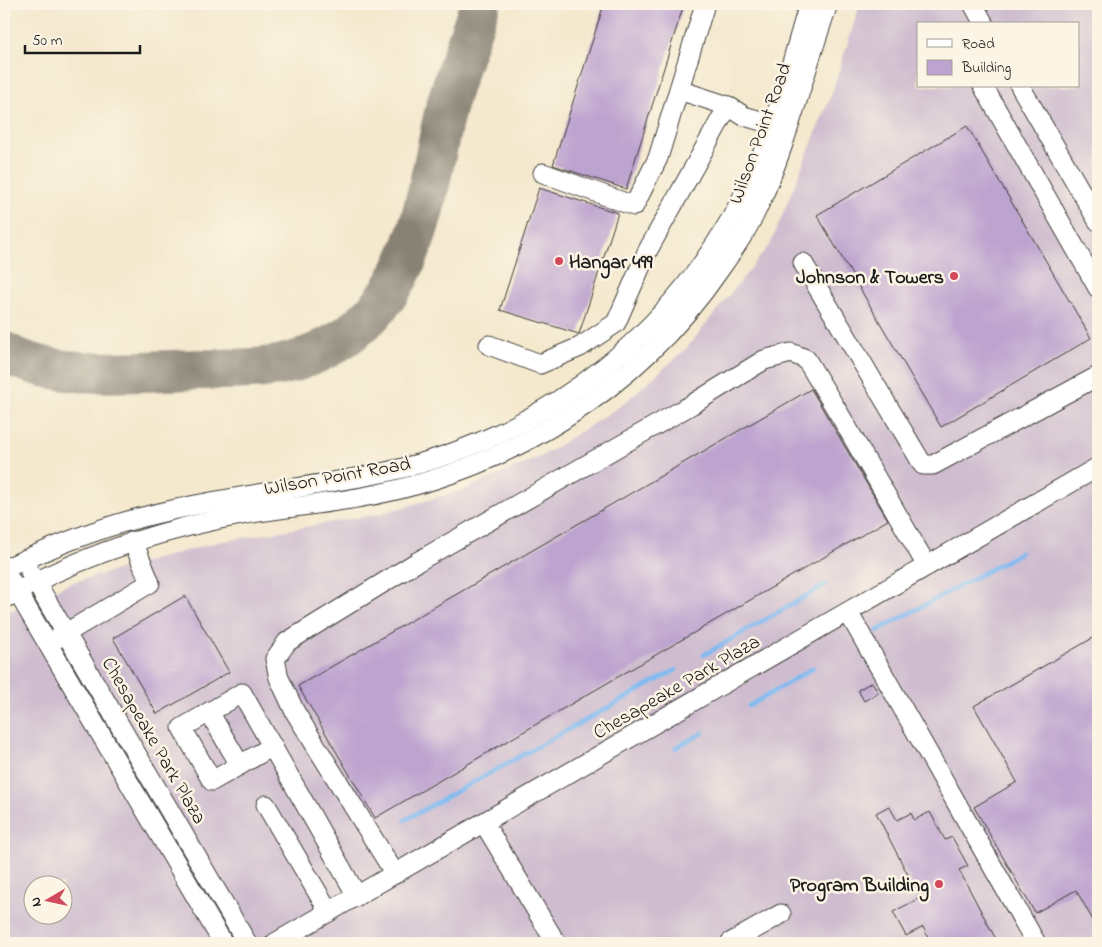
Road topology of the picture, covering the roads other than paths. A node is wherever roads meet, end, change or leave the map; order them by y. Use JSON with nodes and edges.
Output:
{"nodes":[{"id":1,"x":705,"y":4,"type":"edge"},
{"id":2,"x":809,"y":4,"type":"edge"},
{"id":3,"x":828,"y":4,"type":"edge"},
{"id":4,"x":973,"y":4,"type":"edge"},
{"id":5,"x":983,"y":22,"type":"edge"},
{"id":6,"x":984,"y":88,"type":"edge"},
{"id":7,"x":1021,"y":88,"type":"edge"},
{"id":8,"x":679,"y":90,"type":"junction"},
{"id":9,"x":728,"y":106,"type":"junction"},
{"id":10,"x":781,"y":126,"type":"junction"},
{"id":11,"x":543,"y":173,"type":"dead end"},
{"id":12,"x":1098,"y":221,"type":"edge"},
{"id":13,"x":804,"y":263,"type":"dead end"},
{"id":14,"x":1098,"y":288,"type":"edge"},
{"id":15,"x":489,"y":345,"type":"dead end"},
{"id":16,"x":1098,"y":376,"type":"edge"},
{"id":17,"x":1098,"y":467,"type":"edge"},
{"id":18,"x":133,"y":541,"type":"junction"},
{"id":19,"x":22,"y":560,"type":"junction"},
{"id":20,"x":927,"y":566,"type":"junction"},
{"id":21,"x":4,"y":569,"type":"edge"},
{"id":22,"x":35,"y":581,"type":"junction"},
{"id":23,"x":10,"y":595,"type":"edge"},
{"id":24,"x":848,"y":612,"type":"junction"},
{"id":25,"x":66,"y":633,"type":"junction"},
{"id":26,"x":47,"y":644,"type":"junction"},
{"id":27,"x":210,"y":712,"type":"junction"},
{"id":28,"x":273,"y":746,"type":"junction"},
{"id":29,"x":240,"y":765,"type":"junction"},
{"id":30,"x":266,"y":805,"type":"dead end"},
{"id":31,"x":484,"y":822,"type":"junction"},
{"id":32,"x":394,"y":874,"type":"junction"},
{"id":33,"x":357,"y":896,"type":"junction"},
{"id":34,"x":329,"y":912,"type":"junction"},
{"id":35,"x":781,"y":914,"type":"dead end"},
{"id":36,"x":224,"y":943,"type":"edge"},
{"id":37,"x":247,"y":943,"type":"edge"},
{"id":38,"x":275,"y":943,"type":"edge"},
{"id":39,"x":556,"y":943,"type":"edge"},
{"id":40,"x":730,"y":943,"type":"edge"},
{"id":41,"x":1036,"y":943,"type":"edge"}],
"edges":[{"from":1,"to":8,"type":"street"},
{"from":2,"to":10,"type":"street","name":"Wilson Point Road"},
{"from":3,"to":10,"type":"street","name":"Wilson Point Road"},
{"from":4,"to":5,"type":"street"},
{"from":6,"to":14,"type":"street"},
{"from":7,"to":12,"type":"street"},
{"from":8,"to":9,"type":"street"},
{"from":8,"to":11,"type":"street"},
{"from":9,"to":10,"type":"street"},
{"from":9,"to":15,"type":"street"},
{"from":10,"to":18,"type":"street","name":"Wilson Point Road"},
{"from":10,"to":19,"type":"street","name":"Wilson Point Road"},
{"from":13,"to":16,"type":"street"},
{"from":17,"to":20,"type":"street","name":"Chesapeake Park Plaza"},
{"from":18,"to":22,"type":"street","name":"Wilson Point Road"},
{"from":18,"to":25,"type":"street"},
{"from":19,"to":21,"type":"street","name":"Wilson Point Road"},
{"from":19,"to":22,"type":"street","name":"Chesapeake Park Plaza"},
{"from":20,"to":24,"type":"street","name":"Chesapeake Park Plaza"},
{"from":20,"to":32,"type":"street"},
{"from":21,"to":23,"type":"street"},
{"from":22,"to":23,"type":"street","name":"Wilson Point Road"},
{"from":22,"to":25,"type":"street","name":"Chesapeake Park Plaza"},
{"from":23,"to":26,"type":"street"},
{"from":24,"to":31,"type":"street","name":"Chesapeake Park Plaza"},
{"from":24,"to":41,"type":"street"},
{"from":25,"to":26,"type":"street"},
{"from":25,"to":37,"type":"street","name":"Chesapeake Park Plaza"},
{"from":26,"to":36,"type":"street"},
{"from":27,"to":28,"type":"street"},
{"from":27,"to":29,"type":"street"},
{"from":27,"to":29,"type":"street"},
{"from":28,"to":29,"type":"street"},
{"from":28,"to":33,"type":"street"},
{"from":30,"to":34,"type":"street"},
{"from":31,"to":32,"type":"street","name":"Chesapeake Park Plaza"},
{"from":31,"to":39,"type":"street"},
{"from":32,"to":33,"type":"street","name":"Chesapeake Park Plaza"},
{"from":33,"to":34,"type":"street","name":"Chesapeake Park Plaza"},
{"from":34,"to":38,"type":"street","name":"Chesapeake Park Plaza"},
{"from":35,"to":40,"type":"street"}]}
